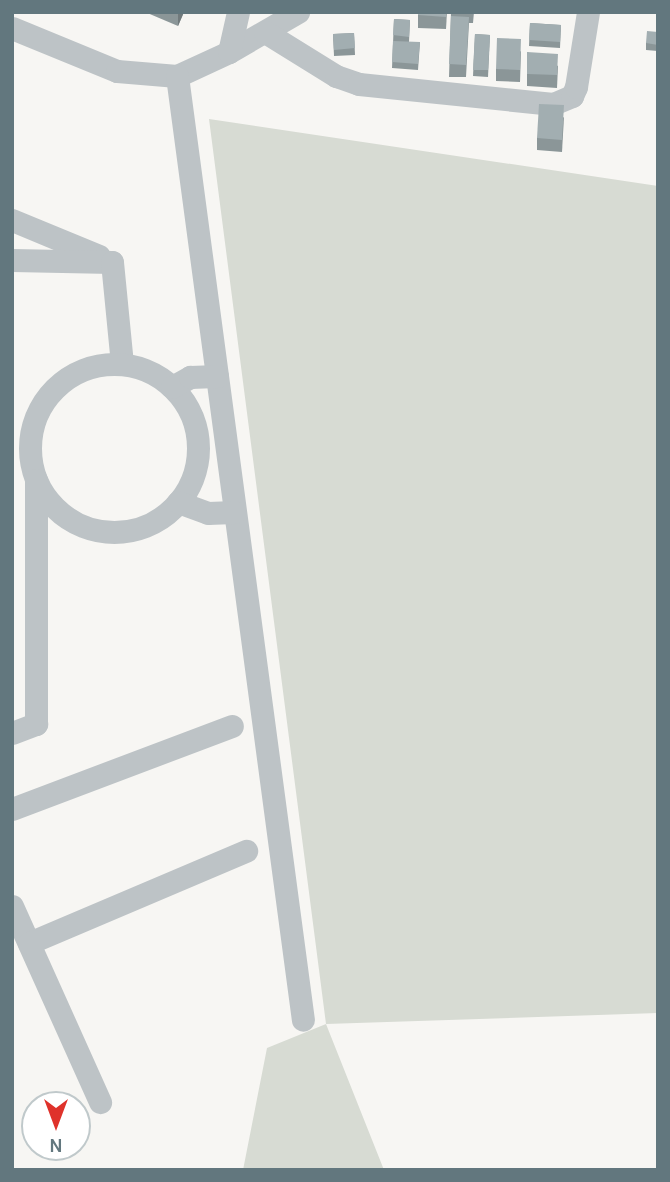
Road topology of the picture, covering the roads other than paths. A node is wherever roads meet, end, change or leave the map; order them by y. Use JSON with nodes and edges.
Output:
{"nodes":[{"id":1,"x":238,"y":12,"type":"edge"},
{"id":2,"x":298,"y":12,"type":"edge"},
{"id":3,"x":588,"y":12,"type":"edge"},
{"id":4,"x":12,"y":28,"type":"edge"},
{"id":5,"x":265,"y":32,"type":"junction"},
{"id":6,"x":229,"y":52,"type":"junction"},
{"id":7,"x":177,"y":76,"type":"junction"},
{"id":8,"x":12,"y":220,"type":"edge"},
{"id":9,"x":12,"y":260,"type":"edge"},
{"id":10,"x":112,"y":261,"type":"junction"},
{"id":11,"x":122,"y":364,"type":"junction"},
{"id":12,"x":217,"y":376,"type":"junction"},
{"id":13,"x":172,"y":387,"type":"junction"},
{"id":14,"x":21,"y":437,"type":"edge"},
{"id":15,"x":36,"y":480,"type":"junction"},
{"id":16,"x":178,"y":502,"type":"junction"},
{"id":17,"x":234,"y":512,"type":"junction"},
{"id":18,"x":232,"y":726,"type":"dead end"},
{"id":19,"x":12,"y":733,"type":"edge"},
{"id":20,"x":12,"y":809,"type":"edge"},
{"id":21,"x":246,"y":851,"type":"dead end"},
{"id":22,"x":12,"y":906,"type":"edge"},
{"id":23,"x":29,"y":943,"type":"junction"},
{"id":24,"x":303,"y":1020,"type":"dead end"},
{"id":25,"x":100,"y":1102,"type":"dead end"}],
"edges":[{"from":1,"to":6,"type":"street"},
{"from":2,"to":5,"type":"street"},
{"from":3,"to":5,"type":"street"},
{"from":4,"to":7,"type":"street"},
{"from":5,"to":6,"type":"street"},
{"from":6,"to":7,"type":"street"},
{"from":7,"to":12,"type":"street"},
{"from":8,"to":10,"type":"street"},
{"from":9,"to":10,"type":"street"},
{"from":10,"to":11,"type":"street"},
{"from":11,"to":13,"type":"street"},
{"from":11,"to":14,"type":"street"},
{"from":12,"to":13,"type":"street"},
{"from":12,"to":17,"type":"street"},
{"from":13,"to":16,"type":"street"},
{"from":14,"to":15,"type":"street"},
{"from":15,"to":16,"type":"street"},
{"from":15,"to":19,"type":"street"},
{"from":16,"to":17,"type":"street"},
{"from":17,"to":24,"type":"street"},
{"from":18,"to":20,"type":"street"},
{"from":21,"to":23,"type":"street"},
{"from":22,"to":23,"type":"street"},
{"from":23,"to":25,"type":"street"}]}
